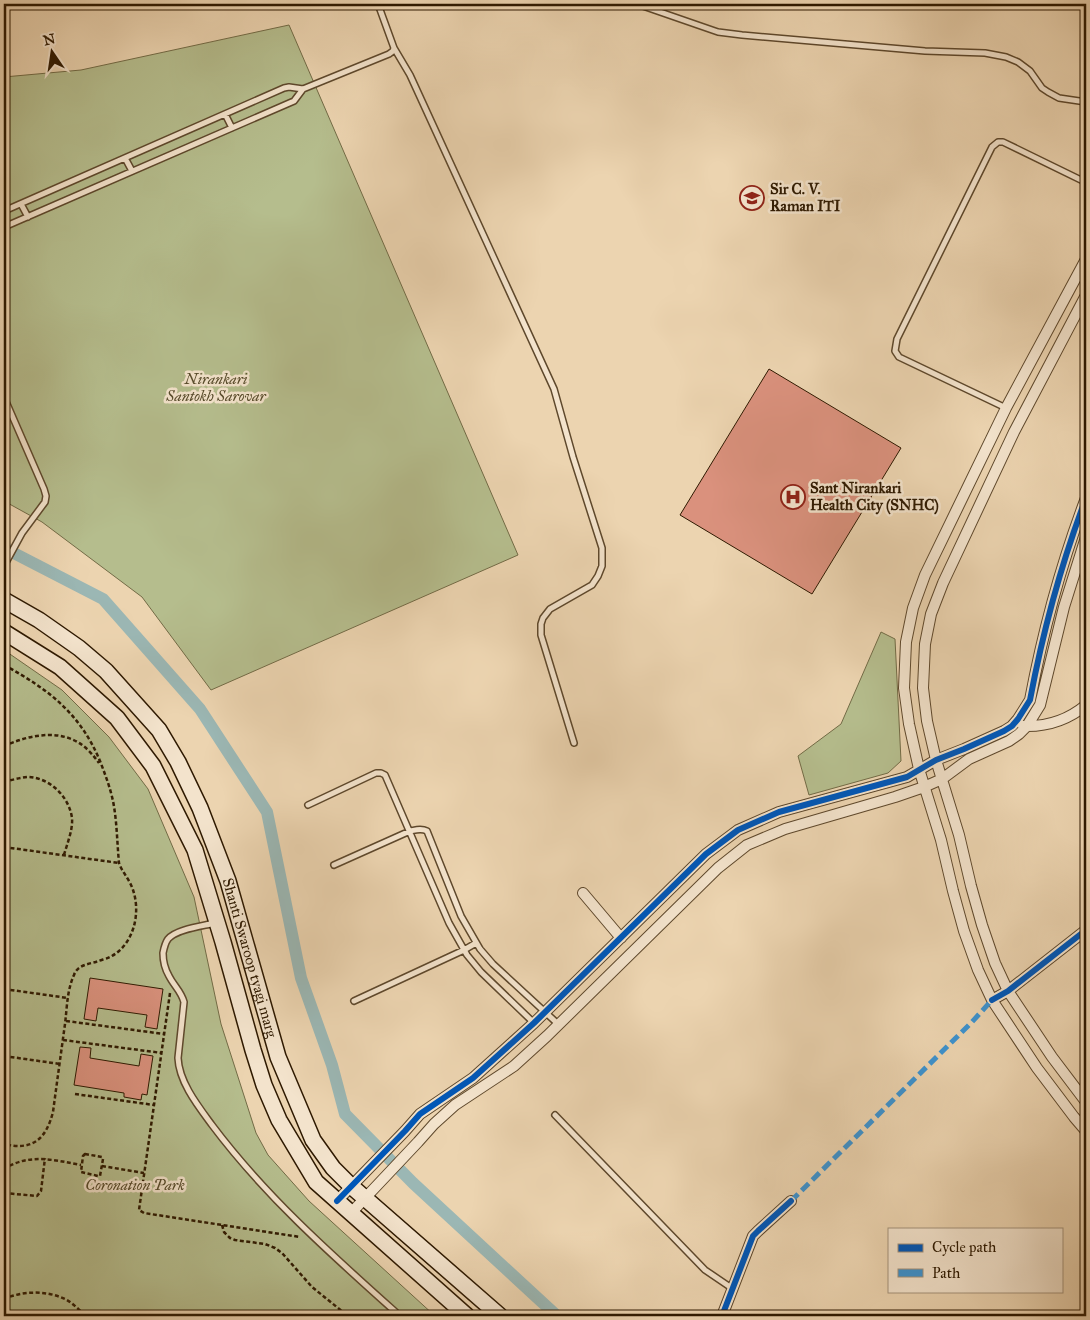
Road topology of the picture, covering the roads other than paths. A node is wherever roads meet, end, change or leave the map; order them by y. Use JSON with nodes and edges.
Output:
{"nodes":[{"id":1,"x":378,"y":4,"type":"edge"},
{"id":2,"x":637,"y":4,"type":"edge"},
{"id":3,"x":1083,"y":4,"type":"edge"},
{"id":4,"x":1086,"y":7,"type":"edge"},
{"id":5,"x":394,"y":48,"type":"junction"},
{"id":6,"x":303,"y":89,"type":"junction"},
{"id":7,"x":1086,"y":102,"type":"edge"},
{"id":8,"x":225,"y":114,"type":"junction"},
{"id":9,"x":232,"y":128,"type":"junction"},
{"id":10,"x":125,"y":158,"type":"junction"},
{"id":11,"x":132,"y":171,"type":"junction"},
{"id":12,"x":1083,"y":181,"type":"dead end"},
{"id":13,"x":21,"y":204,"type":"junction"},
{"id":14,"x":4,"y":211,"type":"edge"},
{"id":15,"x":28,"y":217,"type":"junction"},
{"id":16,"x":4,"y":227,"type":"edge"},
{"id":17,"x":1086,"y":259,"type":"edge"},
{"id":18,"x":1086,"y":295,"type":"edge"},
{"id":19,"x":1027,"y":370,"type":"junction"},
{"id":20,"x":1042,"y":378,"type":"junction"},
{"id":21,"x":4,"y":397,"type":"edge"},
{"id":22,"x":1006,"y":408,"type":"junction"},
{"id":23,"x":970,"y":483,"type":"junction"},
{"id":24,"x":986,"y":491,"type":"junction"},
{"id":25,"x":1086,"y":498,"type":"edge"},
{"id":26,"x":1086,"y":537,"type":"edge"},
{"id":27,"x":4,"y":566,"type":"edge"},
{"id":28,"x":4,"y":600,"type":"edge"},
{"id":29,"x":4,"y":632,"type":"edge"},
{"id":30,"x":1086,"y":705,"type":"edge"},
{"id":31,"x":1012,"y":726,"type":"junction"},
{"id":32,"x":1027,"y":726,"type":"junction"},
{"id":33,"x":574,"y":743,"type":"dead end"},
{"id":34,"x":936,"y":760,"type":"junction"},
{"id":35,"x":918,"y":769,"type":"junction"},
{"id":36,"x":942,"y":779,"type":"junction"},
{"id":37,"x":924,"y":787,"type":"junction"},
{"id":38,"x":308,"y":805,"type":"dead end"},
{"id":39,"x":768,"y":817,"type":"junction"},
{"id":40,"x":410,"y":831,"type":"junction"},
{"id":41,"x":774,"y":834,"type":"junction"},
{"id":42,"x":334,"y":865,"type":"dead end"},
{"id":43,"x":582,"y":893,"type":"dead end"},
{"id":44,"x":218,"y":922,"type":"junction"},
{"id":45,"x":1086,"y":930,"type":"edge"},
{"id":46,"x":618,"y":941,"type":"junction"},
{"id":47,"x":476,"y":943,"type":"junction"},
{"id":48,"x":464,"y":950,"type":"junction"},
{"id":49,"x":627,"y":957,"type":"junction"},
{"id":50,"x":1008,"y":991,"type":"junction"},
{"id":51,"x":992,"y":1000,"type":"junction"},
{"id":52,"x":354,"y":1002,"type":"dead end"},
{"id":53,"x":545,"y":1012,"type":"junction"},
{"id":54,"x":534,"y":1023,"type":"junction"},
{"id":55,"x":558,"y":1024,"type":"junction"},
{"id":56,"x":547,"y":1036,"type":"junction"},
{"id":57,"x":450,"y":1094,"type":"junction"},
{"id":58,"x":1086,"y":1102,"type":"edge"},
{"id":59,"x":457,"y":1104,"type":"junction"},
{"id":60,"x":555,"y":1115,"type":"dead end"},
{"id":61,"x":1086,"y":1130,"type":"edge"},
{"id":62,"x":351,"y":1186,"type":"junction"},
{"id":63,"x":365,"y":1198,"type":"junction"},
{"id":64,"x":337,"y":1201,"type":"junction"},
{"id":65,"x":791,"y":1201,"type":"dead end"},
{"id":66,"x":351,"y":1213,"type":"junction"},
{"id":67,"x":732,"y":1289,"type":"junction"},
{"id":68,"x":400,"y":1316,"type":"edge"},
{"id":69,"x":466,"y":1316,"type":"edge"},
{"id":70,"x":500,"y":1316,"type":"edge"},
{"id":71,"x":722,"y":1316,"type":"edge"}],
"edges":[{"from":1,"to":5,"type":"lane"},
{"from":2,"to":7,"type":"lane"},
{"from":3,"to":4,"type":"street"},
{"from":5,"to":6,"type":"lane"},
{"from":5,"to":33,"type":"lane"},
{"from":6,"to":8,"type":"lane"},
{"from":6,"to":9,"type":"lane"},
{"from":8,"to":9,"type":"lane"},
{"from":8,"to":10,"type":"lane"},
{"from":9,"to":11,"type":"lane"},
{"from":10,"to":11,"type":"lane"},
{"from":10,"to":13,"type":"lane"},
{"from":11,"to":15,"type":"lane"},
{"from":12,"to":22,"type":"lane"},
{"from":13,"to":14,"type":"lane"},
{"from":13,"to":15,"type":"lane"},
{"from":15,"to":16,"type":"lane"},
{"from":17,"to":19,"type":"street"},
{"from":18,"to":20,"type":"street"},
{"from":19,"to":20,"type":"street"},
{"from":19,"to":22,"type":"street"},
{"from":20,"to":24,"type":"street"},
{"from":21,"to":27,"type":"lane"},
{"from":22,"to":23,"type":"street"},
{"from":23,"to":24,"type":"street"},
{"from":23,"to":35,"type":"street"},
{"from":24,"to":34,"type":"street"},
{"from":25,"to":31,"type":"street"},
{"from":26,"to":32,"type":"street"},
{"from":28,"to":62,"type":"main road","name":"Shanti Swaroop tyagi marg"},
{"from":29,"to":44,"type":"main road","name":"Shanti Swaroop tyagi marg"},
{"from":30,"to":32,"type":"street"},
{"from":31,"to":32,"type":"street"},
{"from":31,"to":34,"type":"street"},
{"from":32,"to":36,"type":"street"},
{"from":34,"to":35,"type":"street"},
{"from":34,"to":36,"type":"street"},
{"from":35,"to":37,"type":"street"},
{"from":35,"to":39,"type":"street"},
{"from":36,"to":37,"type":"street"},
{"from":36,"to":50,"type":"street"},
{"from":37,"to":41,"type":"street"},
{"from":37,"to":51,"type":"street"},
{"from":38,"to":40,"type":"lane"},
{"from":39,"to":41,"type":"street"},
{"from":39,"to":46,"type":"street"},
{"from":40,"to":42,"type":"lane"},
{"from":40,"to":47,"type":"lane"},
{"from":40,"to":48,"type":"lane"},
{"from":41,"to":49,"type":"street"},
{"from":43,"to":46,"type":"street"},
{"from":44,"to":64,"type":"main road","name":"Shanti Swaroop tyagi marg"},
{"from":44,"to":68,"type":"lane"},
{"from":45,"to":50,"type":"street"},
{"from":46,"to":49,"type":"street"},
{"from":46,"to":53,"type":"street"},
{"from":47,"to":48,"type":"lane"},
{"from":47,"to":53,"type":"lane"},
{"from":48,"to":52,"type":"lane"},
{"from":48,"to":54,"type":"lane"},
{"from":49,"to":55,"type":"street"},
{"from":50,"to":51,"type":"street"},
{"from":50,"to":58,"type":"street"},
{"from":51,"to":61,"type":"street"},
{"from":53,"to":54,"type":"street"},
{"from":53,"to":55,"type":"lane"},
{"from":54,"to":56,"type":"street"},
{"from":54,"to":57,"type":"street"},
{"from":55,"to":56,"type":"street"},
{"from":56,"to":59,"type":"street"},
{"from":57,"to":59,"type":"street"},
{"from":57,"to":62,"type":"street"},
{"from":59,"to":63,"type":"street"},
{"from":60,"to":67,"type":"lane"},
{"from":62,"to":63,"type":"main road","name":"Shanti Swaroop tyagi marg"},
{"from":62,"to":64,"type":"street"},
{"from":63,"to":66,"type":"street"},
{"from":63,"to":70,"type":"main road","name":"Shanti Swaroop tyagi marg"},
{"from":64,"to":66,"type":"main road","name":"Shanti Swaroop tyagi marg"},
{"from":65,"to":67,"type":"street"},
{"from":66,"to":69,"type":"main road","name":"Shanti Swaroop tyagi marg"},
{"from":67,"to":71,"type":"street"}]}
